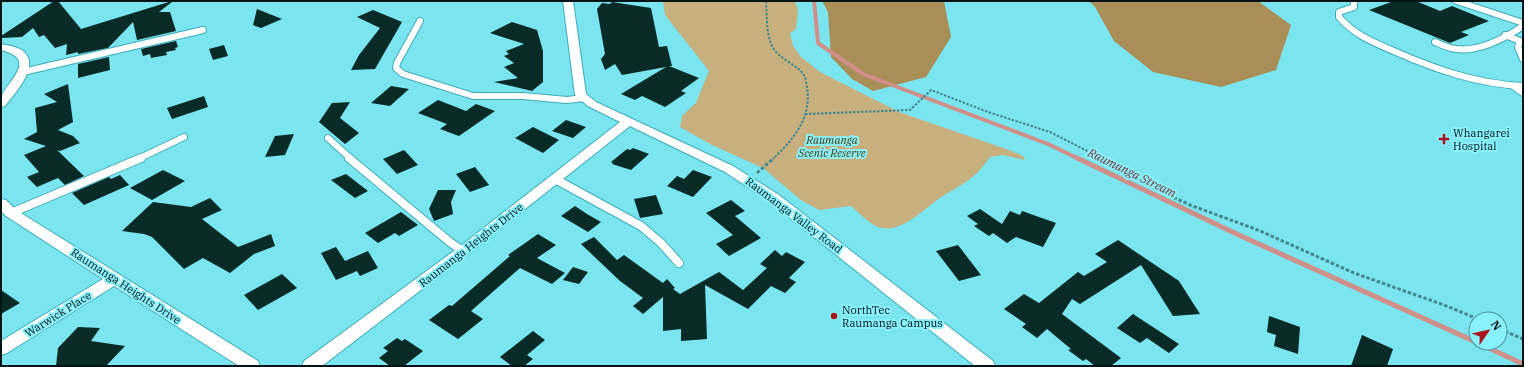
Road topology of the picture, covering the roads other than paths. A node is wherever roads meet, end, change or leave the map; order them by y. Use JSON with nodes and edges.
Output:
{"nodes":[{"id":1,"x":568,"y":1,"type":"edge"},
{"id":2,"x":1354,"y":1,"type":"edge"},
{"id":3,"x":1458,"y":1,"type":"edge"},
{"id":4,"x":420,"y":21,"type":"dead end"},
{"id":5,"x":1523,"y":24,"type":"edge"},
{"id":6,"x":203,"y":30,"type":"dead end"},
{"id":7,"x":1505,"y":35,"type":"junction"},
{"id":8,"x":1435,"y":42,"type":"dead end"},
{"id":9,"x":1,"y":47,"type":"edge"},
{"id":10,"x":1523,"y":59,"type":"edge"},
{"id":11,"x":23,"y":72,"type":"junction"},
{"id":12,"x":1513,"y":86,"type":"junction"},
{"id":13,"x":1523,"y":86,"type":"edge"},
{"id":14,"x":1523,"y":93,"type":"edge"},
{"id":15,"x":584,"y":98,"type":"junction"},
{"id":16,"x":1,"y":104,"type":"edge"},
{"id":17,"x":629,"y":121,"type":"junction"},
{"id":18,"x":184,"y":137,"type":"dead end"},
{"id":19,"x":328,"y":138,"type":"dead end"},
{"id":20,"x":555,"y":179,"type":"junction"},
{"id":21,"x":6,"y":208,"type":"edge"},
{"id":22,"x":463,"y":251,"type":"junction"},
{"id":23,"x":679,"y":263,"type":"dead end"},
{"id":24,"x":114,"y":279,"type":"junction"},
{"id":25,"x":1,"y":349,"type":"edge"},
{"id":26,"x":252,"y":366,"type":"edge"},
{"id":27,"x":310,"y":366,"type":"edge"},
{"id":28,"x":988,"y":366,"type":"edge"}],
"edges":[{"from":1,"to":15,"type":"street"},
{"from":2,"to":12,"type":"lane"},
{"from":3,"to":5,"type":"street"},
{"from":4,"to":15,"type":"lane"},
{"from":5,"to":7,"type":"lane"},
{"from":6,"to":11,"type":"lane"},
{"from":7,"to":8,"type":"lane"},
{"from":7,"to":10,"type":"lane"},
{"from":9,"to":11,"type":"street"},
{"from":11,"to":16,"type":"street"},
{"from":12,"to":13,"type":"lane"},
{"from":12,"to":14,"type":"lane"},
{"from":15,"to":17,"type":"street","name":"Raumanga Valley Road"},
{"from":17,"to":20,"type":"street","name":"Raumanga Heights Drive"},
{"from":17,"to":28,"type":"street","name":"Raumanga Valley Road"},
{"from":18,"to":21,"type":"lane"},
{"from":19,"to":22,"type":"lane"},
{"from":20,"to":22,"type":"street","name":"Raumanga Heights Drive"},
{"from":20,"to":23,"type":"lane"},
{"from":21,"to":24,"type":"street","name":"Raumanga Heights Drive"},
{"from":22,"to":27,"type":"street","name":"Raumanga Heights Drive"},
{"from":24,"to":25,"type":"street","name":"Warwick Place"},
{"from":24,"to":26,"type":"street","name":"Raumanga Heights Drive"}]}
